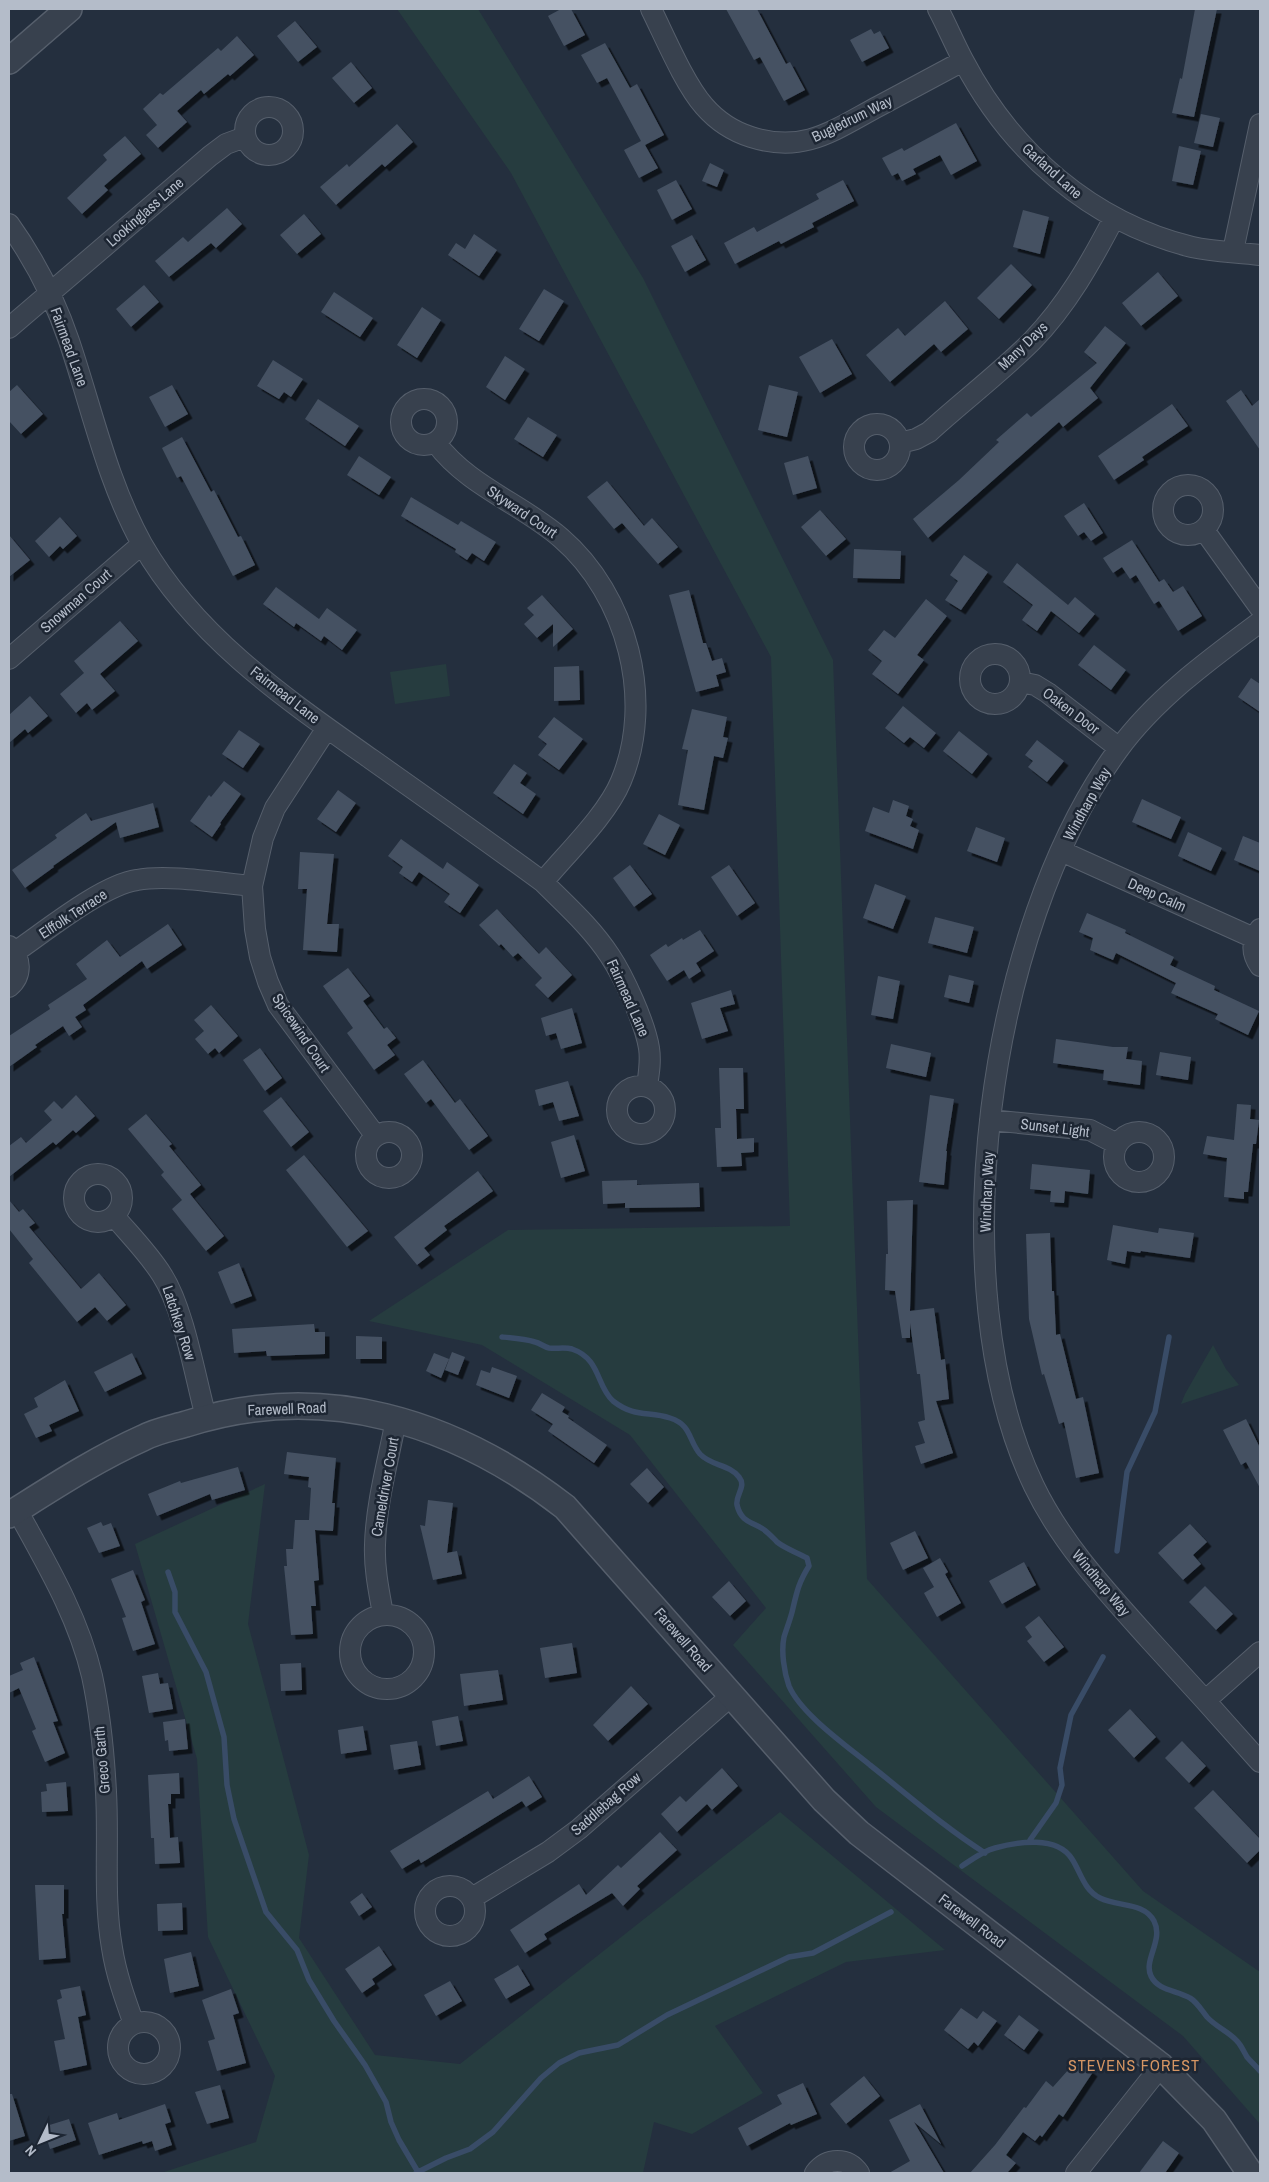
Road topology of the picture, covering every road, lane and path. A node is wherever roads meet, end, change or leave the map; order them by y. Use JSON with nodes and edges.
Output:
{"nodes":[{"id":1,"x":69,"y":9,"type":"edge"},
{"id":2,"x":651,"y":9,"type":"edge"},
{"id":3,"x":938,"y":9,"type":"edge"},
{"id":4,"x":9,"y":61,"type":"edge"},
{"id":5,"x":963,"y":61,"type":"junction"},
{"id":6,"x":1260,"y":124,"type":"edge"},
{"id":7,"x":245,"y":137,"type":"dead end"},
{"id":8,"x":1114,"y":218,"type":"junction"},
{"id":9,"x":9,"y":224,"type":"edge"},
{"id":10,"x":1233,"y":251,"type":"junction"},
{"id":11,"x":1260,"y":256,"type":"edge"},
{"id":12,"x":49,"y":294,"type":"junction"},
{"id":13,"x":9,"y":328,"type":"edge"},
{"id":14,"x":436,"y":442,"type":"dead end"},
{"id":15,"x":900,"y":443,"type":"dead end"},
{"id":16,"x":1204,"y":530,"type":"dead end"},
{"id":17,"x":142,"y":544,"type":"junction"},
{"id":18,"x":1260,"y":608,"type":"edge"},
{"id":19,"x":1260,"y":622,"type":"edge"},
{"id":20,"x":9,"y":658,"type":"edge"},
{"id":21,"x":1020,"y":682,"type":"dead end"},
{"id":22,"x":328,"y":728,"type":"junction"},
{"id":23,"x":1120,"y":748,"type":"junction"},
{"id":24,"x":1061,"y":852,"type":"junction"},
{"id":25,"x":543,"y":882,"type":"junction"},
{"id":26,"x":252,"y":886,"type":"junction"},
{"id":27,"x":1257,"y":934,"type":"edge"},
{"id":28,"x":12,"y":949,"type":"edge"},
{"id":29,"x":1260,"y":966,"type":"edge"},
{"id":30,"x":9,"y":986,"type":"edge"},
{"id":31,"x":647,"y":1086,"type":"dead end"},
{"id":32,"x":990,"y":1120,"type":"junction"},
{"id":33,"x":375,"y":1135,"type":"dead end"},
{"id":34,"x":1117,"y":1144,"type":"dead end"},
{"id":35,"x":114,"y":1216,"type":"dead end"},
{"id":36,"x":206,"y":1417,"type":"junction"},
{"id":37,"x":396,"y":1420,"type":"junction"},
{"id":38,"x":13,"y":1513,"type":"edge"},
{"id":39,"x":383,"y":1614,"type":"dead end"},
{"id":40,"x":1260,"y":1652,"type":"edge"},
{"id":41,"x":731,"y":1696,"type":"junction"},
{"id":42,"x":1206,"y":1700,"type":"junction"},
{"id":43,"x":1260,"y":1762,"type":"edge"},
{"id":44,"x":472,"y":1898,"type":"dead end"},
{"id":45,"x":134,"y":2024,"type":"dead end"},
{"id":46,"x":1161,"y":2066,"type":"junction"},
{"id":47,"x":815,"y":2173,"type":"edge"},
{"id":48,"x":859,"y":2173,"type":"edge"},
{"id":49,"x":1076,"y":2173,"type":"edge"},
{"id":50,"x":1250,"y":2173,"type":"edge"}],
"edges":[{"from":1,"to":4,"type":"street"},
{"from":2,"to":5,"type":"street","name":"Bugledrum Way"},
{"from":3,"to":5,"type":"street","name":"Garland Lane"},
{"from":5,"to":8,"type":"street","name":"Garland Lane"},
{"from":6,"to":10,"type":"street"},
{"from":7,"to":12,"type":"street","name":"Lookinglass Lane"},
{"from":8,"to":10,"type":"street","name":"Garland Lane"},
{"from":8,"to":15,"type":"street","name":"Many Days"},
{"from":9,"to":12,"type":"street","name":"Fairmead Lane"},
{"from":10,"to":11,"type":"street","name":"Garland Lane"},
{"from":12,"to":13,"type":"street","name":"Lookinglass Lane"},
{"from":12,"to":17,"type":"street","name":"Fairmead Lane"},
{"from":14,"to":25,"type":"street","name":"Skyward Court"},
{"from":16,"to":18,"type":"street"},
{"from":17,"to":20,"type":"street","name":"Snowman Court"},
{"from":17,"to":22,"type":"street","name":"Fairmead Lane"},
{"from":19,"to":23,"type":"street","name":"Windharp Way"},
{"from":21,"to":23,"type":"street","name":"Oaken Door"},
{"from":22,"to":25,"type":"street","name":"Fairmead Lane"},
{"from":22,"to":26,"type":"street","name":"Spicewind Court"},
{"from":23,"to":24,"type":"street","name":"Windharp Way"},
{"from":24,"to":27,"type":"street","name":"Deep Calm"},
{"from":24,"to":32,"type":"street","name":"Windharp Way"},
{"from":25,"to":31,"type":"street","name":"Fairmead Lane"},
{"from":26,"to":28,"type":"street","name":"Elffolk Terrace"},
{"from":26,"to":33,"type":"street","name":"Spicewind Court"},
{"from":27,"to":29,"type":"street","name":"Deep Calm"},
{"from":28,"to":30,"type":"street","name":"Elffolk Terrace"},
{"from":32,"to":34,"type":"street","name":"Sunset Light"},
{"from":32,"to":42,"type":"street","name":"Windharp Way"},
{"from":35,"to":36,"type":"street","name":"Latchkey Row"},
{"from":36,"to":37,"type":"street","name":"Farewell Road"},
{"from":36,"to":38,"type":"street","name":"Farewell Road"},
{"from":37,"to":39,"type":"street","name":"Cameldriver Court"},
{"from":37,"to":41,"type":"street","name":"Farewell Road"},
{"from":38,"to":45,"type":"street","name":"Greco Garth"},
{"from":40,"to":42,"type":"street"},
{"from":41,"to":44,"type":"street","name":"Saddlebag Row"},
{"from":41,"to":46,"type":"street","name":"Farewell Road"},
{"from":42,"to":43,"type":"street","name":"Windharp Way"},
{"from":46,"to":49,"type":"street"},
{"from":46,"to":50,"type":"street","name":"Farewell Road"},
{"from":47,"to":48,"type":"street"}]}
